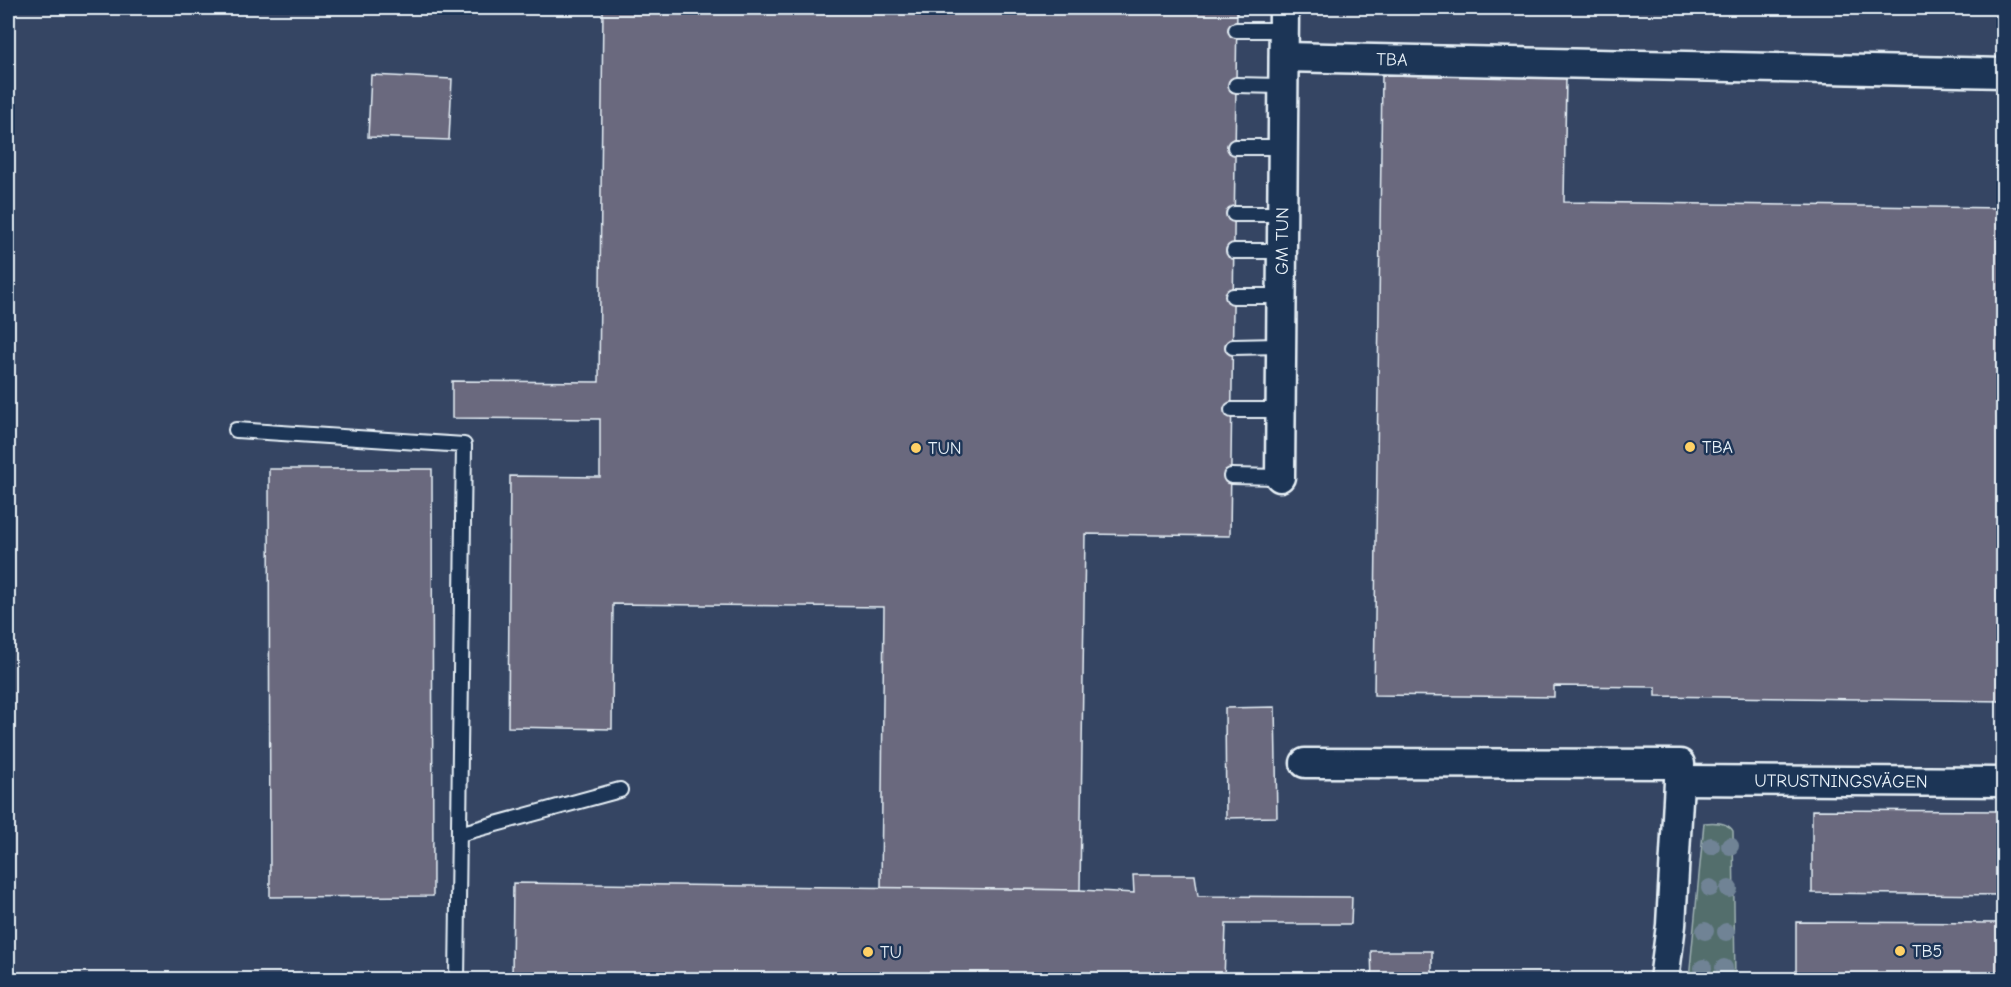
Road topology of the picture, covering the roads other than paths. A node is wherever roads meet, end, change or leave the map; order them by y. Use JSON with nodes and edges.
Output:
{"nodes":[{"id":1,"x":1236,"y":30,"type":"dead end"},
{"id":2,"x":1284,"y":31,"type":"edge"},
{"id":3,"x":2004,"y":73,"type":"edge"},
{"id":4,"x":1236,"y":85,"type":"dead end"},
{"id":5,"x":1284,"y":86,"type":"junction"},
{"id":6,"x":1235,"y":147,"type":"dead end"},
{"id":7,"x":1283,"y":147,"type":"junction"},
{"id":8,"x":1234,"y":214,"type":"dead end"},
{"id":9,"x":1282,"y":214,"type":"junction"},
{"id":10,"x":1234,"y":251,"type":"dead end"},
{"id":11,"x":1282,"y":251,"type":"junction"},
{"id":12,"x":1282,"y":296,"type":"junction"},
{"id":13,"x":1233,"y":297,"type":"dead end"},
{"id":14,"x":1281,"y":346,"type":"junction"},
{"id":15,"x":1233,"y":347,"type":"dead end"},
{"id":16,"x":1232,"y":410,"type":"dead end"},
{"id":17,"x":1281,"y":410,"type":"junction"},
{"id":18,"x":236,"y":430,"type":"dead end"},
{"id":19,"x":1231,"y":476,"type":"dead end"},
{"id":20,"x":1280,"y":477,"type":"joint"},
{"id":21,"x":1305,"y":764,"type":"dead end"},
{"id":22,"x":1680,"y":772,"type":"junction"},
{"id":23,"x":2004,"y":782,"type":"edge"},
{"id":24,"x":620,"y":790,"type":"dead end"},
{"id":25,"x":459,"y":834,"type":"junction"},
{"id":26,"x":457,"y":980,"type":"edge"},
{"id":27,"x":1664,"y":980,"type":"edge"}],
"edges":[{"from":1,"to":2,"type":"lane"},
{"from":2,"to":3,"type":"street","name":"TBA"},
{"from":2,"to":5,"type":"street","name":"GM TUN"},
{"from":4,"to":5,"type":"lane"},
{"from":5,"to":7,"type":"street","name":"GM TUN"},
{"from":6,"to":7,"type":"lane"},
{"from":7,"to":9,"type":"street","name":"GM TUN"},
{"from":8,"to":9,"type":"lane"},
{"from":9,"to":11,"type":"street","name":"GM TUN"},
{"from":10,"to":11,"type":"lane"},
{"from":11,"to":12,"type":"street","name":"GM TUN"},
{"from":12,"to":13,"type":"lane"},
{"from":12,"to":14,"type":"street","name":"GM TUN"},
{"from":14,"to":15,"type":"lane"},
{"from":14,"to":17,"type":"street","name":"GM TUN"},
{"from":16,"to":17,"type":"lane"},
{"from":17,"to":20,"type":"street","name":"GM TUN"},
{"from":18,"to":25,"type":"lane"},
{"from":19,"to":20,"type":"lane"},
{"from":21,"to":22,"type":"street","name":"UTRUSTNINGSVÄGEN"},
{"from":22,"to":23,"type":"street","name":"UTRUSTNINGSVÄGEN"},
{"from":22,"to":27,"type":"street"},
{"from":24,"to":25,"type":"lane"},
{"from":25,"to":26,"type":"lane"}]}
